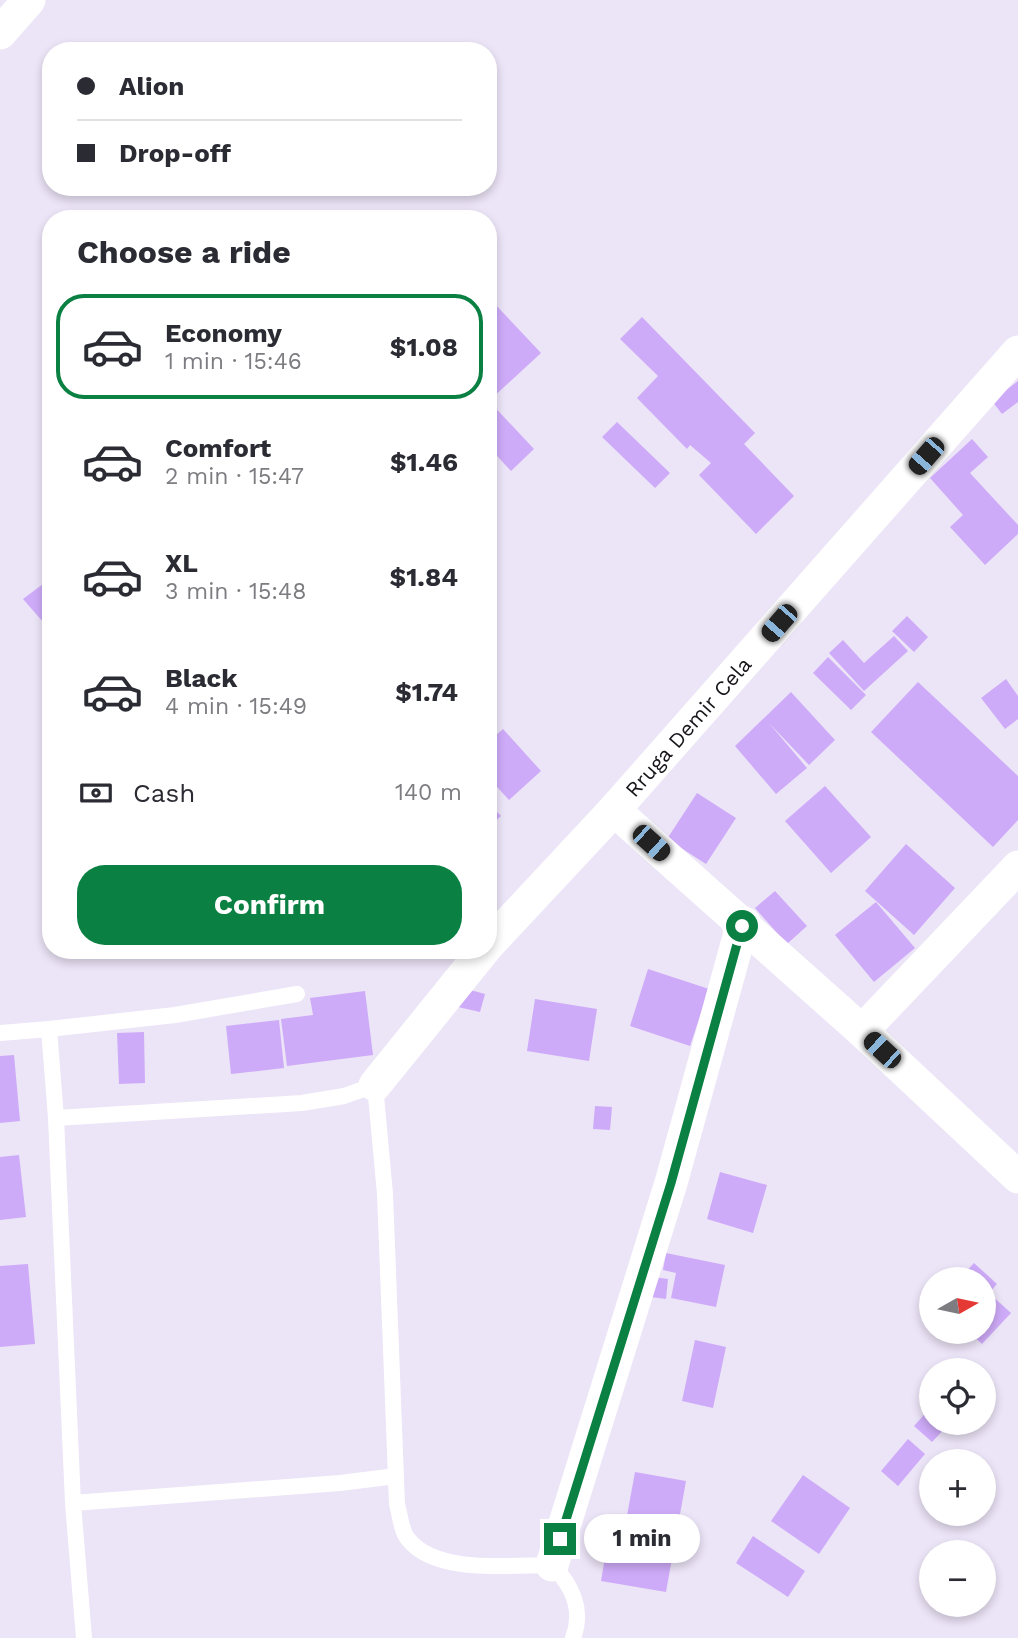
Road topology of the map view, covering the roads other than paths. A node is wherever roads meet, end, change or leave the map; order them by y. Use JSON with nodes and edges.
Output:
{"nodes":[{"id":1,"x":29,"y":0,"type":"edge"},
{"id":2,"x":0,"y":33,"type":"edge"},
{"id":3,"x":1018,"y":352,"type":"edge"},
{"id":4,"x":614,"y":810,"type":"junction"},
{"id":5,"x":1018,"y":867,"type":"edge"},
{"id":6,"x":742,"y":926,"type":"junction"},
{"id":7,"x":497,"y":935,"type":"edge"},
{"id":8,"x":477,"y":959,"type":"edge"},
{"id":9,"x":297,"y":994,"type":"dead end"},
{"id":10,"x":49,"y":1029,"type":"junction"},
{"id":11,"x":862,"y":1031,"type":"junction"},
{"id":12,"x":0,"y":1033,"type":"edge"},
{"id":13,"x":375,"y":1084,"type":"junction"},
{"id":14,"x":56,"y":1118,"type":"junction"},
{"id":15,"x":1018,"y":1177,"type":"edge"},
{"id":16,"x":396,"y":1476,"type":"junction"},
{"id":17,"x":73,"y":1503,"type":"junction"},
{"id":18,"x":552,"y":1565,"type":"junction"},
{"id":19,"x":83,"y":1638,"type":"edge"},
{"id":20,"x":573,"y":1638,"type":"edge"}],
"edges":[{"from":1,"to":2,"type":"street"},
{"from":3,"to":4,"type":"street","name":"Rruga Demir Cela"},
{"from":4,"to":6,"type":"street"},
{"from":4,"to":7,"type":"street","name":"Rruga Demir Cela"},
{"from":5,"to":11,"type":"street"},
{"from":6,"to":11,"type":"street"},
{"from":6,"to":18,"type":"street"},
{"from":8,"to":13,"type":"street","name":"Rruga Demir Cela"},
{"from":9,"to":10,"type":"lane"},
{"from":10,"to":12,"type":"lane"},
{"from":10,"to":14,"type":"lane"},
{"from":11,"to":15,"type":"street"},
{"from":13,"to":14,"type":"lane"},
{"from":13,"to":16,"type":"lane"},
{"from":14,"to":17,"type":"lane"},
{"from":16,"to":17,"type":"lane"},
{"from":16,"to":18,"type":"lane"},
{"from":17,"to":19,"type":"lane"},
{"from":18,"to":20,"type":"lane"}]}
